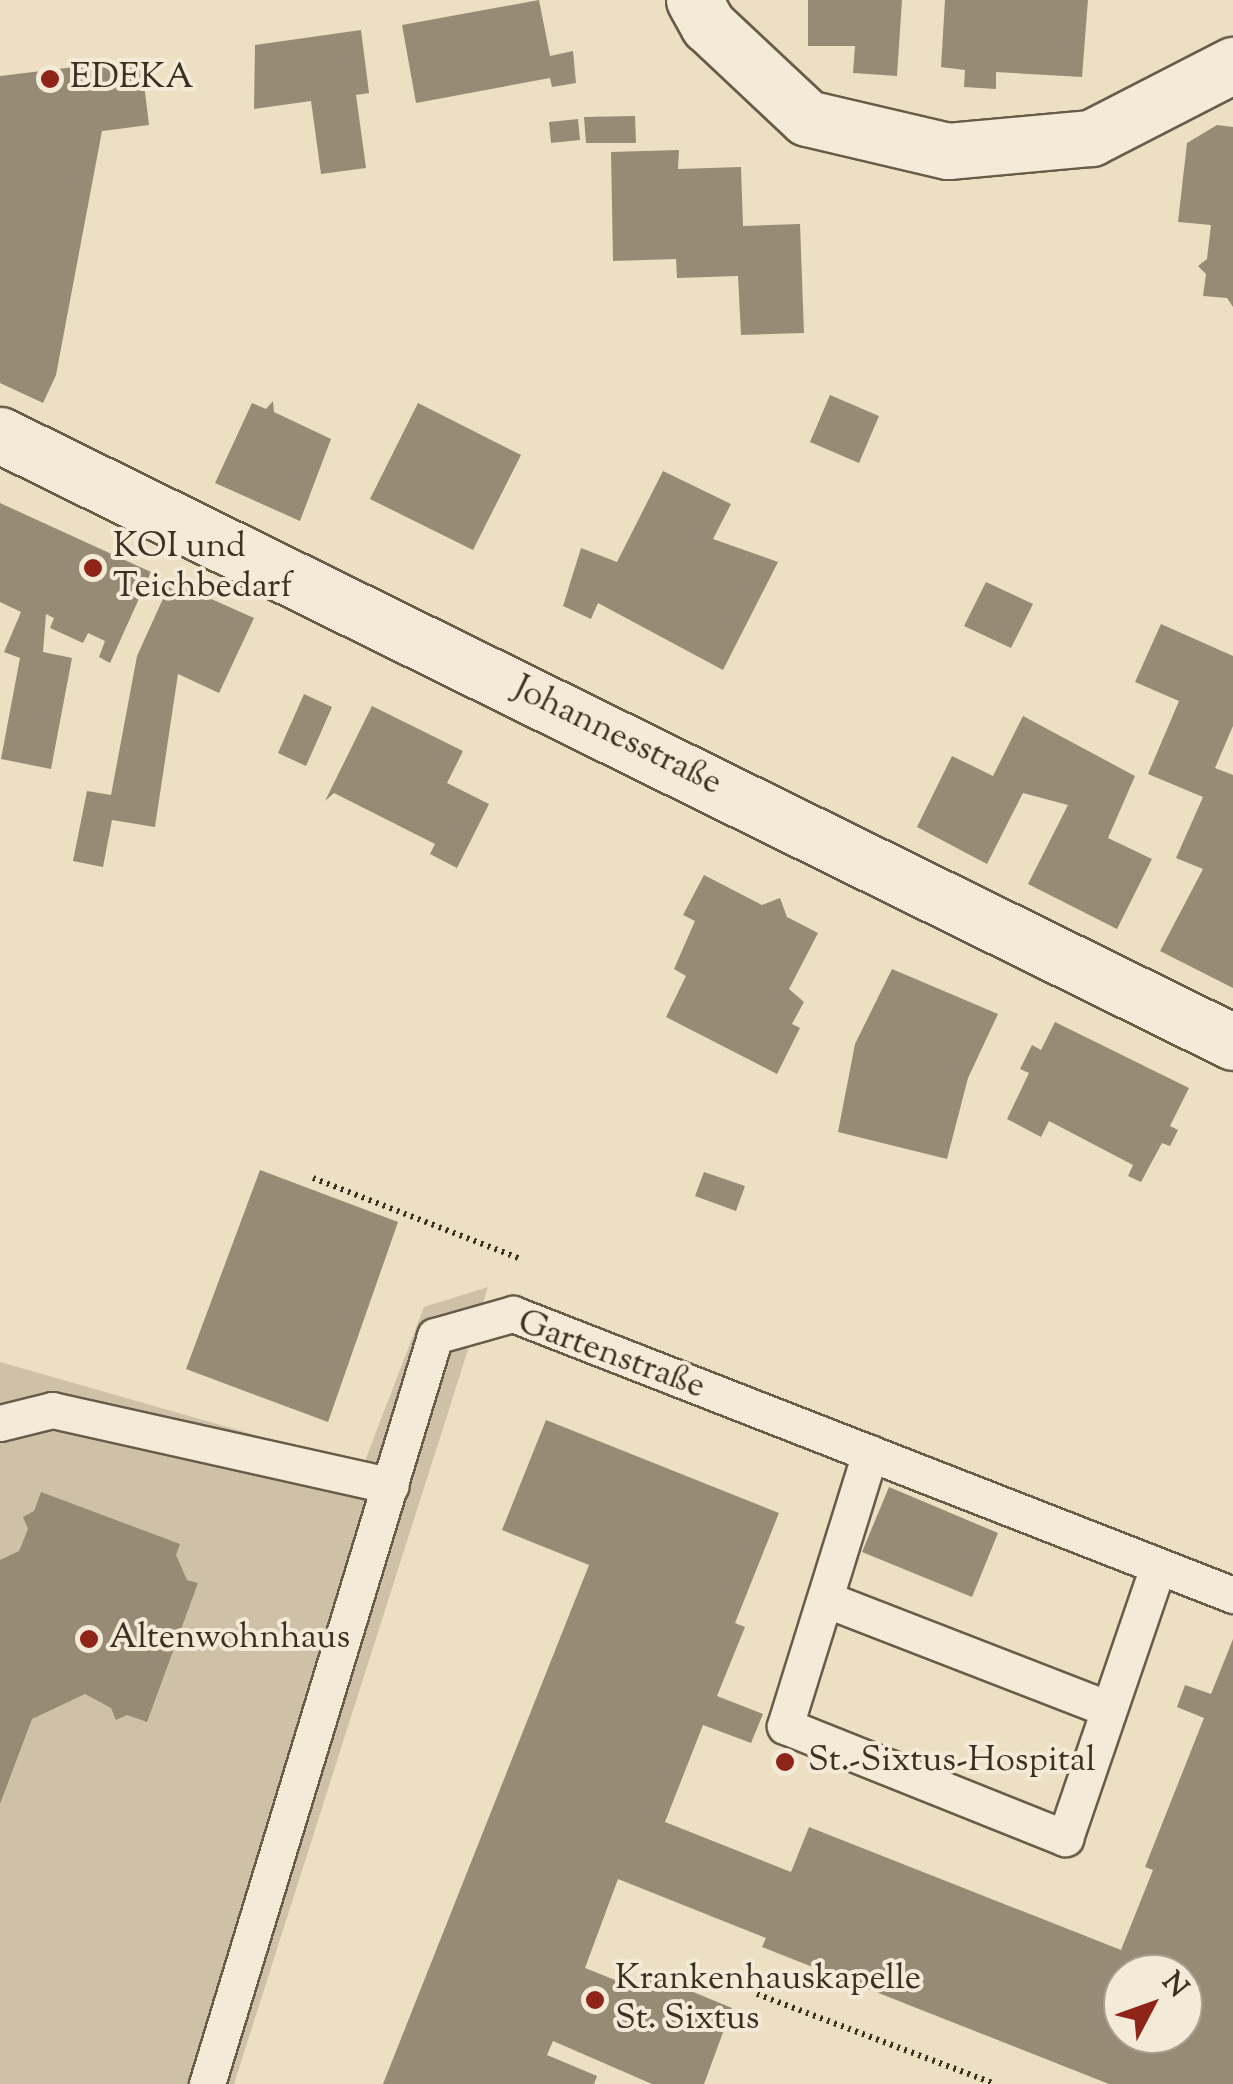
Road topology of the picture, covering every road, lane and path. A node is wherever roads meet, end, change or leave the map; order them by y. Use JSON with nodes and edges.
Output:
{"nodes":[{"id":1,"x":694,"y":0,"type":"edge"},
{"id":2,"x":1233,"y":65,"type":"edge"},
{"id":3,"x":0,"y":434,"type":"edge"},
{"id":4,"x":1233,"y":1042,"type":"edge"},
{"id":5,"x":313,"y":1178,"type":"dead end"},
{"id":6,"x":521,"y":1260,"type":"dead end"},
{"id":7,"x":0,"y":1422,"type":"edge"},
{"id":8,"x":870,"y":1454,"type":"junction"},
{"id":9,"x":390,"y":1486,"type":"junction"},
{"id":10,"x":1158,"y":1566,"type":"junction"},
{"id":11,"x":1233,"y":1595,"type":"edge"},
{"id":12,"x":824,"y":1599,"type":"junction"},
{"id":13,"x":1108,"y":1709,"type":"junction"},
{"id":14,"x":757,"y":1994,"type":"dead end"},
{"id":15,"x":208,"y":2084,"type":"edge"},
{"id":16,"x":994,"y":2084,"type":"edge"}],
"edges":[{"from":1,"to":2,"type":"street"},
{"from":3,"to":4,"type":"street","name":"Johannesstraße"},
{"from":5,"to":6,"type":"path"},
{"from":7,"to":9,"type":"lane"},
{"from":8,"to":9,"type":"lane","name":"Gartenstraße"},
{"from":8,"to":10,"type":"lane","name":"Gartenstraße"},
{"from":8,"to":12,"type":"lane"},
{"from":9,"to":15,"type":"lane","name":"Gartenstraße"},
{"from":10,"to":11,"type":"lane","name":"Gartenstraße"},
{"from":10,"to":13,"type":"lane"},
{"from":12,"to":13,"type":"lane"},
{"from":12,"to":13,"type":"lane"},
{"from":14,"to":16,"type":"path"}]}
